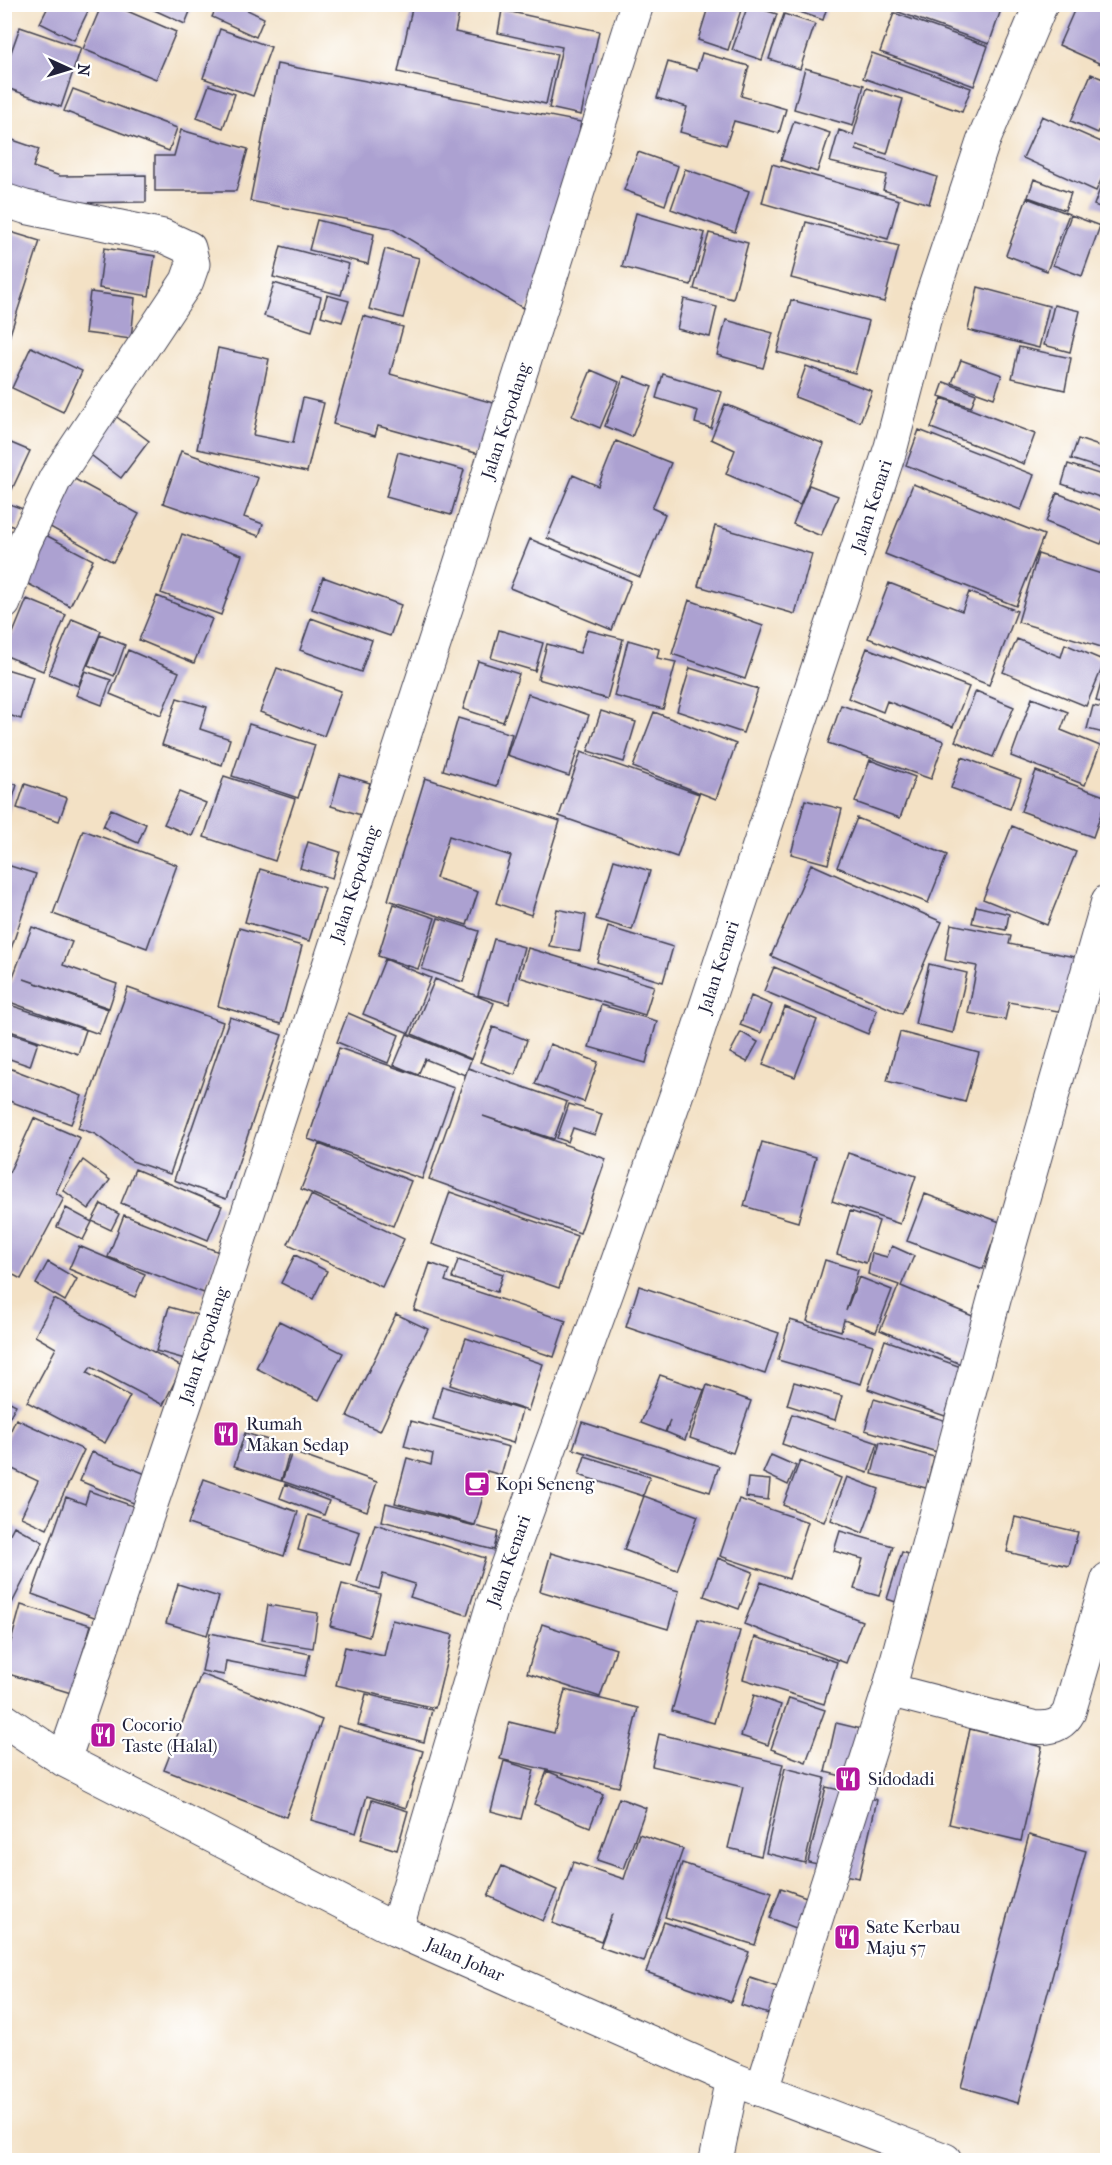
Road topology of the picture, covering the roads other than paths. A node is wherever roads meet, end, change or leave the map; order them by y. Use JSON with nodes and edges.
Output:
{"nodes":[{"id":1,"x":637,"y":4,"type":"edge"},
{"id":2,"x":1041,"y":4,"type":"edge"},
{"id":3,"x":4,"y":200,"type":"edge"},
{"id":4,"x":4,"y":603,"type":"edge"},
{"id":5,"x":1107,"y":901,"type":"edge"},
{"id":6,"x":1107,"y":1579,"type":"edge"},
{"id":7,"x":889,"y":1690,"type":"junction"},
{"id":8,"x":4,"y":1719,"type":"edge"},
{"id":9,"x":64,"y":1760,"type":"junction"},
{"id":10,"x":396,"y":1930,"type":"junction"},
{"id":11,"x":748,"y":2084,"type":"junction"},
{"id":12,"x":716,"y":2160,"type":"edge"},
{"id":13,"x":945,"y":2160,"type":"edge"}],
"edges":[{"from":1,"to":9,"type":"street","name":"Jalan Kepodang"},
{"from":2,"to":10,"type":"street","name":"Jalan Kenari"},
{"from":3,"to":4,"type":"street"},
{"from":5,"to":7,"type":"street"},
{"from":6,"to":7,"type":"street"},
{"from":7,"to":11,"type":"street"},
{"from":8,"to":9,"type":"street","name":"Jalan Johar"},
{"from":9,"to":10,"type":"street","name":"Jalan Johar"},
{"from":10,"to":11,"type":"street","name":"Jalan Johar"},
{"from":11,"to":12,"type":"street"},
{"from":11,"to":13,"type":"street","name":"Jalan Johar"}]}
